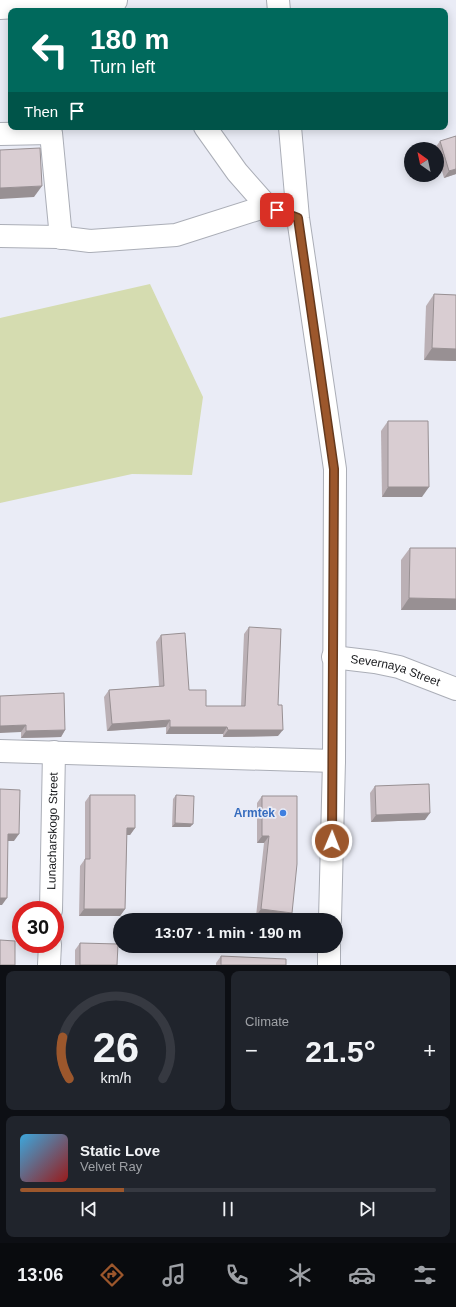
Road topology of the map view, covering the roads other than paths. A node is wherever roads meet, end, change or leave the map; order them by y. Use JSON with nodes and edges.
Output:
{"nodes":[{"id":1,"x":118,"y":4,"type":"edge"},
{"id":2,"x":0,"y":8,"type":"edge"},
{"id":3,"x":207,"y":130,"type":"edge"},
{"id":4,"x":290,"y":130,"type":"edge"},
{"id":5,"x":0,"y":134,"type":"edge"},
{"id":6,"x":267,"y":206,"type":"junction"},
{"id":7,"x":298,"y":218,"type":"junction"},
{"id":8,"x":0,"y":236,"type":"edge"},
{"id":9,"x":61,"y":238,"type":"junction"},
{"id":10,"x":333,"y":657,"type":"junction"},
{"id":11,"x":456,"y":690,"type":"edge"},
{"id":12,"x":0,"y":751,"type":"edge"},
{"id":13,"x":54,"y":752,"type":"junction"},
{"id":14,"x":334,"y":761,"type":"junction"},
{"id":15,"x":51,"y":901,"type":"edge"},
{"id":16,"x":330,"y":913,"type":"edge"},
{"id":17,"x":50,"y":953,"type":"edge"},
{"id":18,"x":329,"y":953,"type":"edge"},
{"id":19,"x":49,"y":965,"type":"edge"},
{"id":20,"x":329,"y":965,"type":"edge"}],
"edges":[{"from":1,"to":2,"type":"street"},
{"from":3,"to":6,"type":"street"},
{"from":4,"to":7,"type":"street"},
{"from":5,"to":9,"type":"street"},
{"from":6,"to":7,"type":"street"},
{"from":6,"to":9,"type":"street"},
{"from":7,"to":10,"type":"street"},
{"from":8,"to":9,"type":"street"},
{"from":10,"to":11,"type":"street","name":"Severnaya Street"},
{"from":10,"to":14,"type":"street"},
{"from":12,"to":13,"type":"street"},
{"from":13,"to":14,"type":"street"},
{"from":13,"to":15,"type":"street","name":"Lunacharskogo Street"},
{"from":14,"to":16,"type":"street"},
{"from":17,"to":19,"type":"street"},
{"from":18,"to":20,"type":"street"}]}
